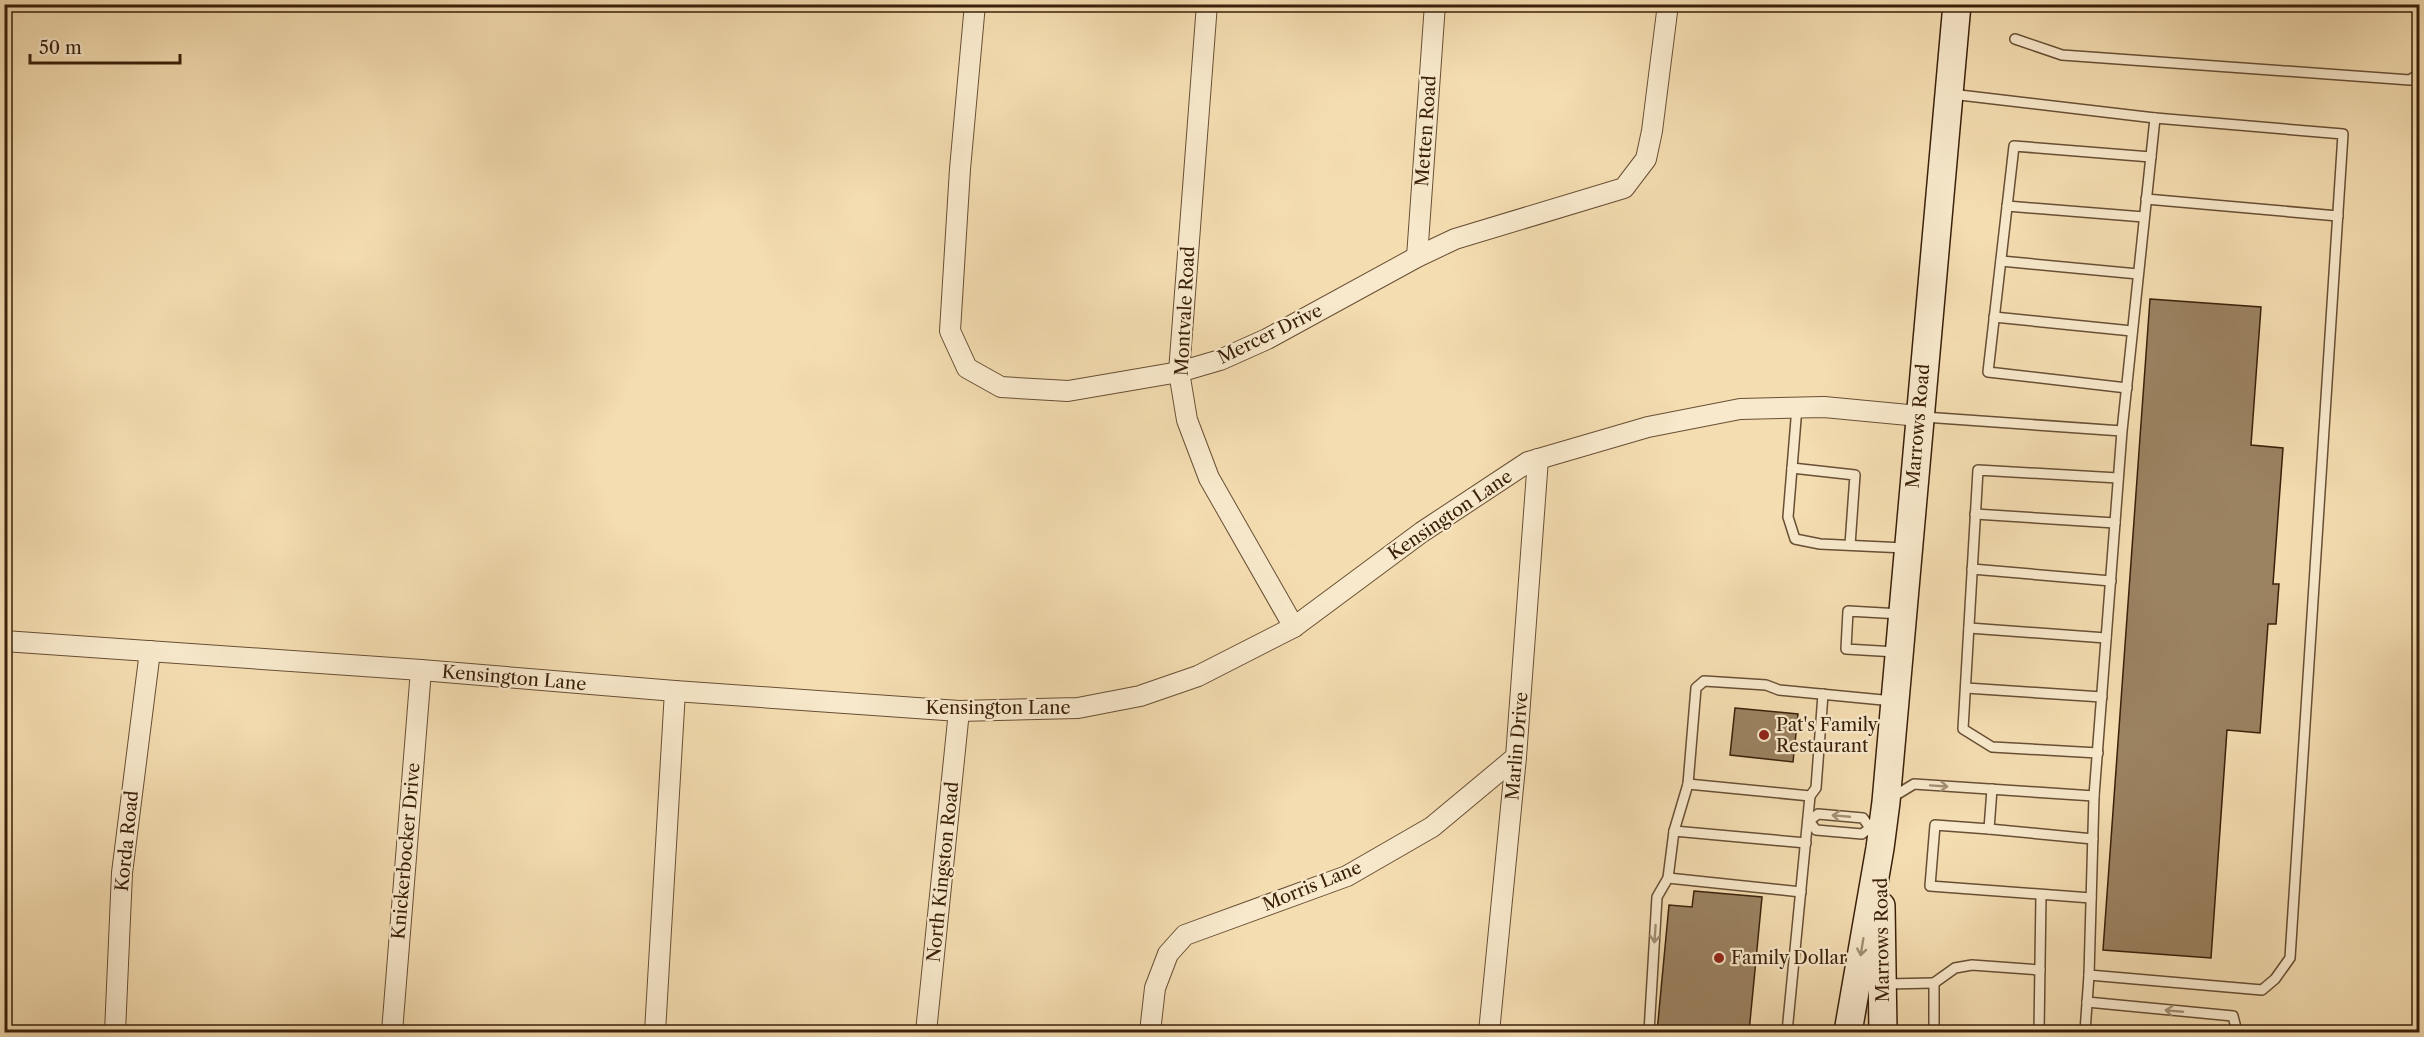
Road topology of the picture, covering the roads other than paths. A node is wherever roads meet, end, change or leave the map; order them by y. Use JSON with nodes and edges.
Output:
{"nodes":[{"id":1,"x":975,"y":4,"type":"edge"},
{"id":2,"x":1207,"y":4,"type":"edge"},
{"id":3,"x":1435,"y":4,"type":"edge"},
{"id":4,"x":1668,"y":4,"type":"edge"},
{"id":5,"x":1957,"y":4,"type":"edge"},
{"id":6,"x":2015,"y":39,"type":"dead end"},
{"id":7,"x":2420,"y":73,"type":"edge"},
{"id":8,"x":1949,"y":94,"type":"junction"},
{"id":9,"x":2155,"y":118,"type":"junction"},
{"id":10,"x":2151,"y":157,"type":"junction"},
{"id":11,"x":2146,"y":199,"type":"junction"},
{"id":12,"x":2007,"y":206,"type":"junction"},
{"id":13,"x":2338,"y":216,"type":"junction"},
{"id":14,"x":2145,"y":217,"type":"junction"},
{"id":15,"x":1417,"y":257,"type":"junction"},
{"id":16,"x":2001,"y":261,"type":"junction"},
{"id":17,"x":2139,"y":274,"type":"junction"},
{"id":18,"x":1994,"y":317,"type":"junction"},
{"id":19,"x":2132,"y":331,"type":"junction"},
{"id":20,"x":1179,"y":372,"type":"junction"},
{"id":21,"x":2127,"y":388,"type":"junction"},
{"id":22,"x":1797,"y":407,"type":"junction"},
{"id":23,"x":1919,"y":416,"type":"junction"},
{"id":24,"x":2122,"y":431,"type":"junction"},
{"id":25,"x":1538,"y":459,"type":"junction"},
{"id":26,"x":1792,"y":468,"type":"junction"},
{"id":27,"x":2118,"y":478,"type":"junction"},
{"id":28,"x":1975,"y":514,"type":"junction"},
{"id":29,"x":2115,"y":523,"type":"junction"},
{"id":30,"x":1850,"y":546,"type":"junction"},
{"id":31,"x":1907,"y":548,"type":"junction"},
{"id":32,"x":1972,"y":569,"type":"junction"},
{"id":33,"x":2111,"y":580,"type":"junction"},
{"id":34,"x":1901,"y":614,"type":"junction"},
{"id":35,"x":1293,"y":627,"type":"junction"},
{"id":36,"x":1969,"y":628,"type":"junction"},
{"id":37,"x":2106,"y":638,"type":"junction"},
{"id":38,"x":4,"y":641,"type":"edge"},
{"id":39,"x":150,"y":651,"type":"junction"},
{"id":40,"x":1898,"y":652,"type":"junction"},
{"id":41,"x":421,"y":670,"type":"junction"},
{"id":42,"x":1966,"y":688,"type":"junction"},
{"id":43,"x":675,"y":691,"type":"junction"},
{"id":44,"x":1823,"y":694,"type":"junction"},
{"id":45,"x":2102,"y":698,"type":"junction"},
{"id":46,"x":1893,"y":701,"type":"junction"},
{"id":47,"x":959,"y":711,"type":"junction"},
{"id":48,"x":2098,"y":753,"type":"junction"},
{"id":49,"x":1516,"y":757,"type":"junction"},
{"id":50,"x":1688,"y":784,"type":"junction"},
{"id":51,"x":1992,"y":789,"type":"junction"},
{"id":52,"x":1810,"y":796,"type":"junction"},
{"id":53,"x":2094,"y":796,"type":"junction"},
{"id":54,"x":1809,"y":821,"type":"junction"},
{"id":55,"x":1879,"y":826,"type":"junction"},
{"id":56,"x":1989,"y":830,"type":"junction"},
{"id":57,"x":1674,"y":831,"type":"junction"},
{"id":58,"x":2093,"y":838,"type":"junction"},
{"id":59,"x":1806,"y":843,"type":"junction"},
{"id":60,"x":1668,"y":878,"type":"junction"},
{"id":61,"x":1801,"y":892,"type":"junction"},
{"id":62,"x":2041,"y":895,"type":"junction"},
{"id":63,"x":2091,"y":898,"type":"junction"},
{"id":64,"x":2040,"y":970,"type":"junction"},
{"id":65,"x":2089,"y":975,"type":"junction"},
{"id":66,"x":1934,"y":983,"type":"junction"},
{"id":67,"x":1883,"y":984,"type":"junction"},
{"id":68,"x":2087,"y":1002,"type":"junction"},
{"id":69,"x":115,"y":1032,"type":"edge"},
{"id":70,"x":392,"y":1032,"type":"edge"},
{"id":71,"x":655,"y":1032,"type":"edge"},
{"id":72,"x":926,"y":1032,"type":"edge"},
{"id":73,"x":1150,"y":1032,"type":"edge"},
{"id":74,"x":1489,"y":1032,"type":"edge"},
{"id":75,"x":1649,"y":1032,"type":"edge"},
{"id":76,"x":1787,"y":1032,"type":"edge"},
{"id":77,"x":1848,"y":1032,"type":"edge"},
{"id":78,"x":1884,"y":1032,"type":"edge"},
{"id":79,"x":1934,"y":1032,"type":"edge"},
{"id":80,"x":2039,"y":1032,"type":"edge"},
{"id":81,"x":2085,"y":1032,"type":"edge"},
{"id":82,"x":2237,"y":1032,"type":"edge"}],
"edges":[{"from":1,"to":20,"type":"street","name":"Mercer Drive"},
{"from":2,"to":20,"type":"street","name":"Montvale Road"},
{"from":3,"to":15,"type":"street","name":"Metten Road"},
{"from":4,"to":15,"type":"street","name":"Mercer Drive"},
{"from":5,"to":8,"type":"street","name":"Marrows Road"},
{"from":6,"to":7,"type":"lane"},
{"from":8,"to":9,"type":"lane"},
{"from":8,"to":23,"type":"street","name":"Marrows Road"},
{"from":9,"to":10,"type":"lane"},
{"from":9,"to":13,"type":"lane"},
{"from":10,"to":11,"type":"lane"},
{"from":10,"to":12,"type":"lane"},
{"from":11,"to":13,"type":"lane"},
{"from":11,"to":14,"type":"lane"},
{"from":12,"to":14,"type":"lane"},
{"from":12,"to":16,"type":"lane"},
{"from":13,"to":65,"type":"lane"},
{"from":14,"to":17,"type":"lane"},
{"from":15,"to":20,"type":"street","name":"Mercer Drive"},
{"from":16,"to":17,"type":"lane"},
{"from":16,"to":18,"type":"lane"},
{"from":17,"to":19,"type":"lane"},
{"from":18,"to":19,"type":"lane"},
{"from":18,"to":21,"type":"lane"},
{"from":19,"to":21,"type":"lane"},
{"from":20,"to":35,"type":"street","name":"Montvale Road"},
{"from":21,"to":24,"type":"lane"},
{"from":22,"to":23,"type":"street","name":"Kensington Lane"},
{"from":22,"to":25,"type":"street","name":"Kensington Lane"},
{"from":22,"to":26,"type":"lane"},
{"from":23,"to":24,"type":"lane"},
{"from":23,"to":31,"type":"street","name":"Marrows Road"},
{"from":24,"to":27,"type":"lane"},
{"from":25,"to":35,"type":"street","name":"Kensington Lane"},
{"from":25,"to":49,"type":"street","name":"Marlin Drive"},
{"from":26,"to":30,"type":"lane"},
{"from":26,"to":30,"type":"lane"},
{"from":27,"to":28,"type":"lane"},
{"from":27,"to":29,"type":"lane"},
{"from":28,"to":29,"type":"lane"},
{"from":28,"to":32,"type":"lane"},
{"from":29,"to":33,"type":"lane"},
{"from":30,"to":31,"type":"lane"},
{"from":31,"to":34,"type":"street","name":"Marrows Road"},
{"from":32,"to":33,"type":"lane"},
{"from":32,"to":36,"type":"lane"},
{"from":33,"to":37,"type":"lane"},
{"from":34,"to":40,"type":"street","name":"Marrows Road"},
{"from":34,"to":40,"type":"lane"},
{"from":35,"to":47,"type":"street","name":"Kensington Lane"},
{"from":36,"to":37,"type":"lane"},
{"from":36,"to":42,"type":"lane"},
{"from":37,"to":45,"type":"lane"},
{"from":38,"to":39,"type":"street","name":"Kensington Lane"},
{"from":39,"to":41,"type":"street","name":"Kensington Lane"},
{"from":39,"to":69,"type":"street","name":"Korda Road"},
{"from":40,"to":46,"type":"street","name":"Marrows Road"},
{"from":41,"to":43,"type":"street","name":"Kensington Lane"},
{"from":41,"to":70,"type":"street","name":"Knickerbocker Drive"},
{"from":42,"to":45,"type":"lane"},
{"from":42,"to":48,"type":"lane"},
{"from":43,"to":47,"type":"street","name":"Kensington Lane"},
{"from":43,"to":71,"type":"street"},
{"from":44,"to":46,"type":"lane"},
{"from":44,"to":50,"type":"lane"},
{"from":44,"to":52,"type":"lane"},
{"from":45,"to":48,"type":"lane"},
{"from":46,"to":55,"type":"street","name":"Marrows Road"},
{"from":47,"to":72,"type":"street","name":"North Kingston Road"},
{"from":48,"to":53,"type":"lane"},
{"from":49,"to":73,"type":"street","name":"Morris Lane"},
{"from":49,"to":74,"type":"street","name":"Marlin Drive"},
{"from":50,"to":52,"type":"lane"},
{"from":50,"to":57,"type":"lane"},
{"from":51,"to":53,"type":"lane"},
{"from":55,"to":51,"type":"lane","one_way":true},
{"from":51,"to":56,"type":"lane"},
{"from":52,"to":54,"type":"lane"},
{"from":53,"to":58,"type":"lane"},
{"from":55,"to":54,"type":"lane","one_way":true},
{"from":54,"to":55,"type":"lane"},
{"from":54,"to":59,"type":"lane"},
{"from":55,"to":67,"type":"street","name":"Marrows Road"},
{"from":55,"to":77,"type":"street","name":"Marrows Road","one_way":true},
{"from":56,"to":58,"type":"lane"},
{"from":56,"to":62,"type":"lane"},
{"from":57,"to":59,"type":"lane"},
{"from":57,"to":60,"type":"lane"},
{"from":58,"to":63,"type":"lane"},
{"from":59,"to":61,"type":"lane"},
{"from":60,"to":61,"type":"lane"},
{"from":60,"to":75,"type":"lane","one_way":true},
{"from":61,"to":76,"type":"lane"},
{"from":62,"to":63,"type":"lane"},
{"from":62,"to":64,"type":"lane"},
{"from":63,"to":65,"type":"lane"},
{"from":64,"to":66,"type":"lane"},
{"from":64,"to":80,"type":"lane"},
{"from":65,"to":68,"type":"lane"},
{"from":66,"to":67,"type":"lane"},
{"from":66,"to":79,"type":"lane"},
{"from":67,"to":78,"type":"street","name":"Marrows Road"},
{"from":68,"to":81,"type":"lane"},
{"from":82,"to":68,"type":"lane","one_way":true}]}
